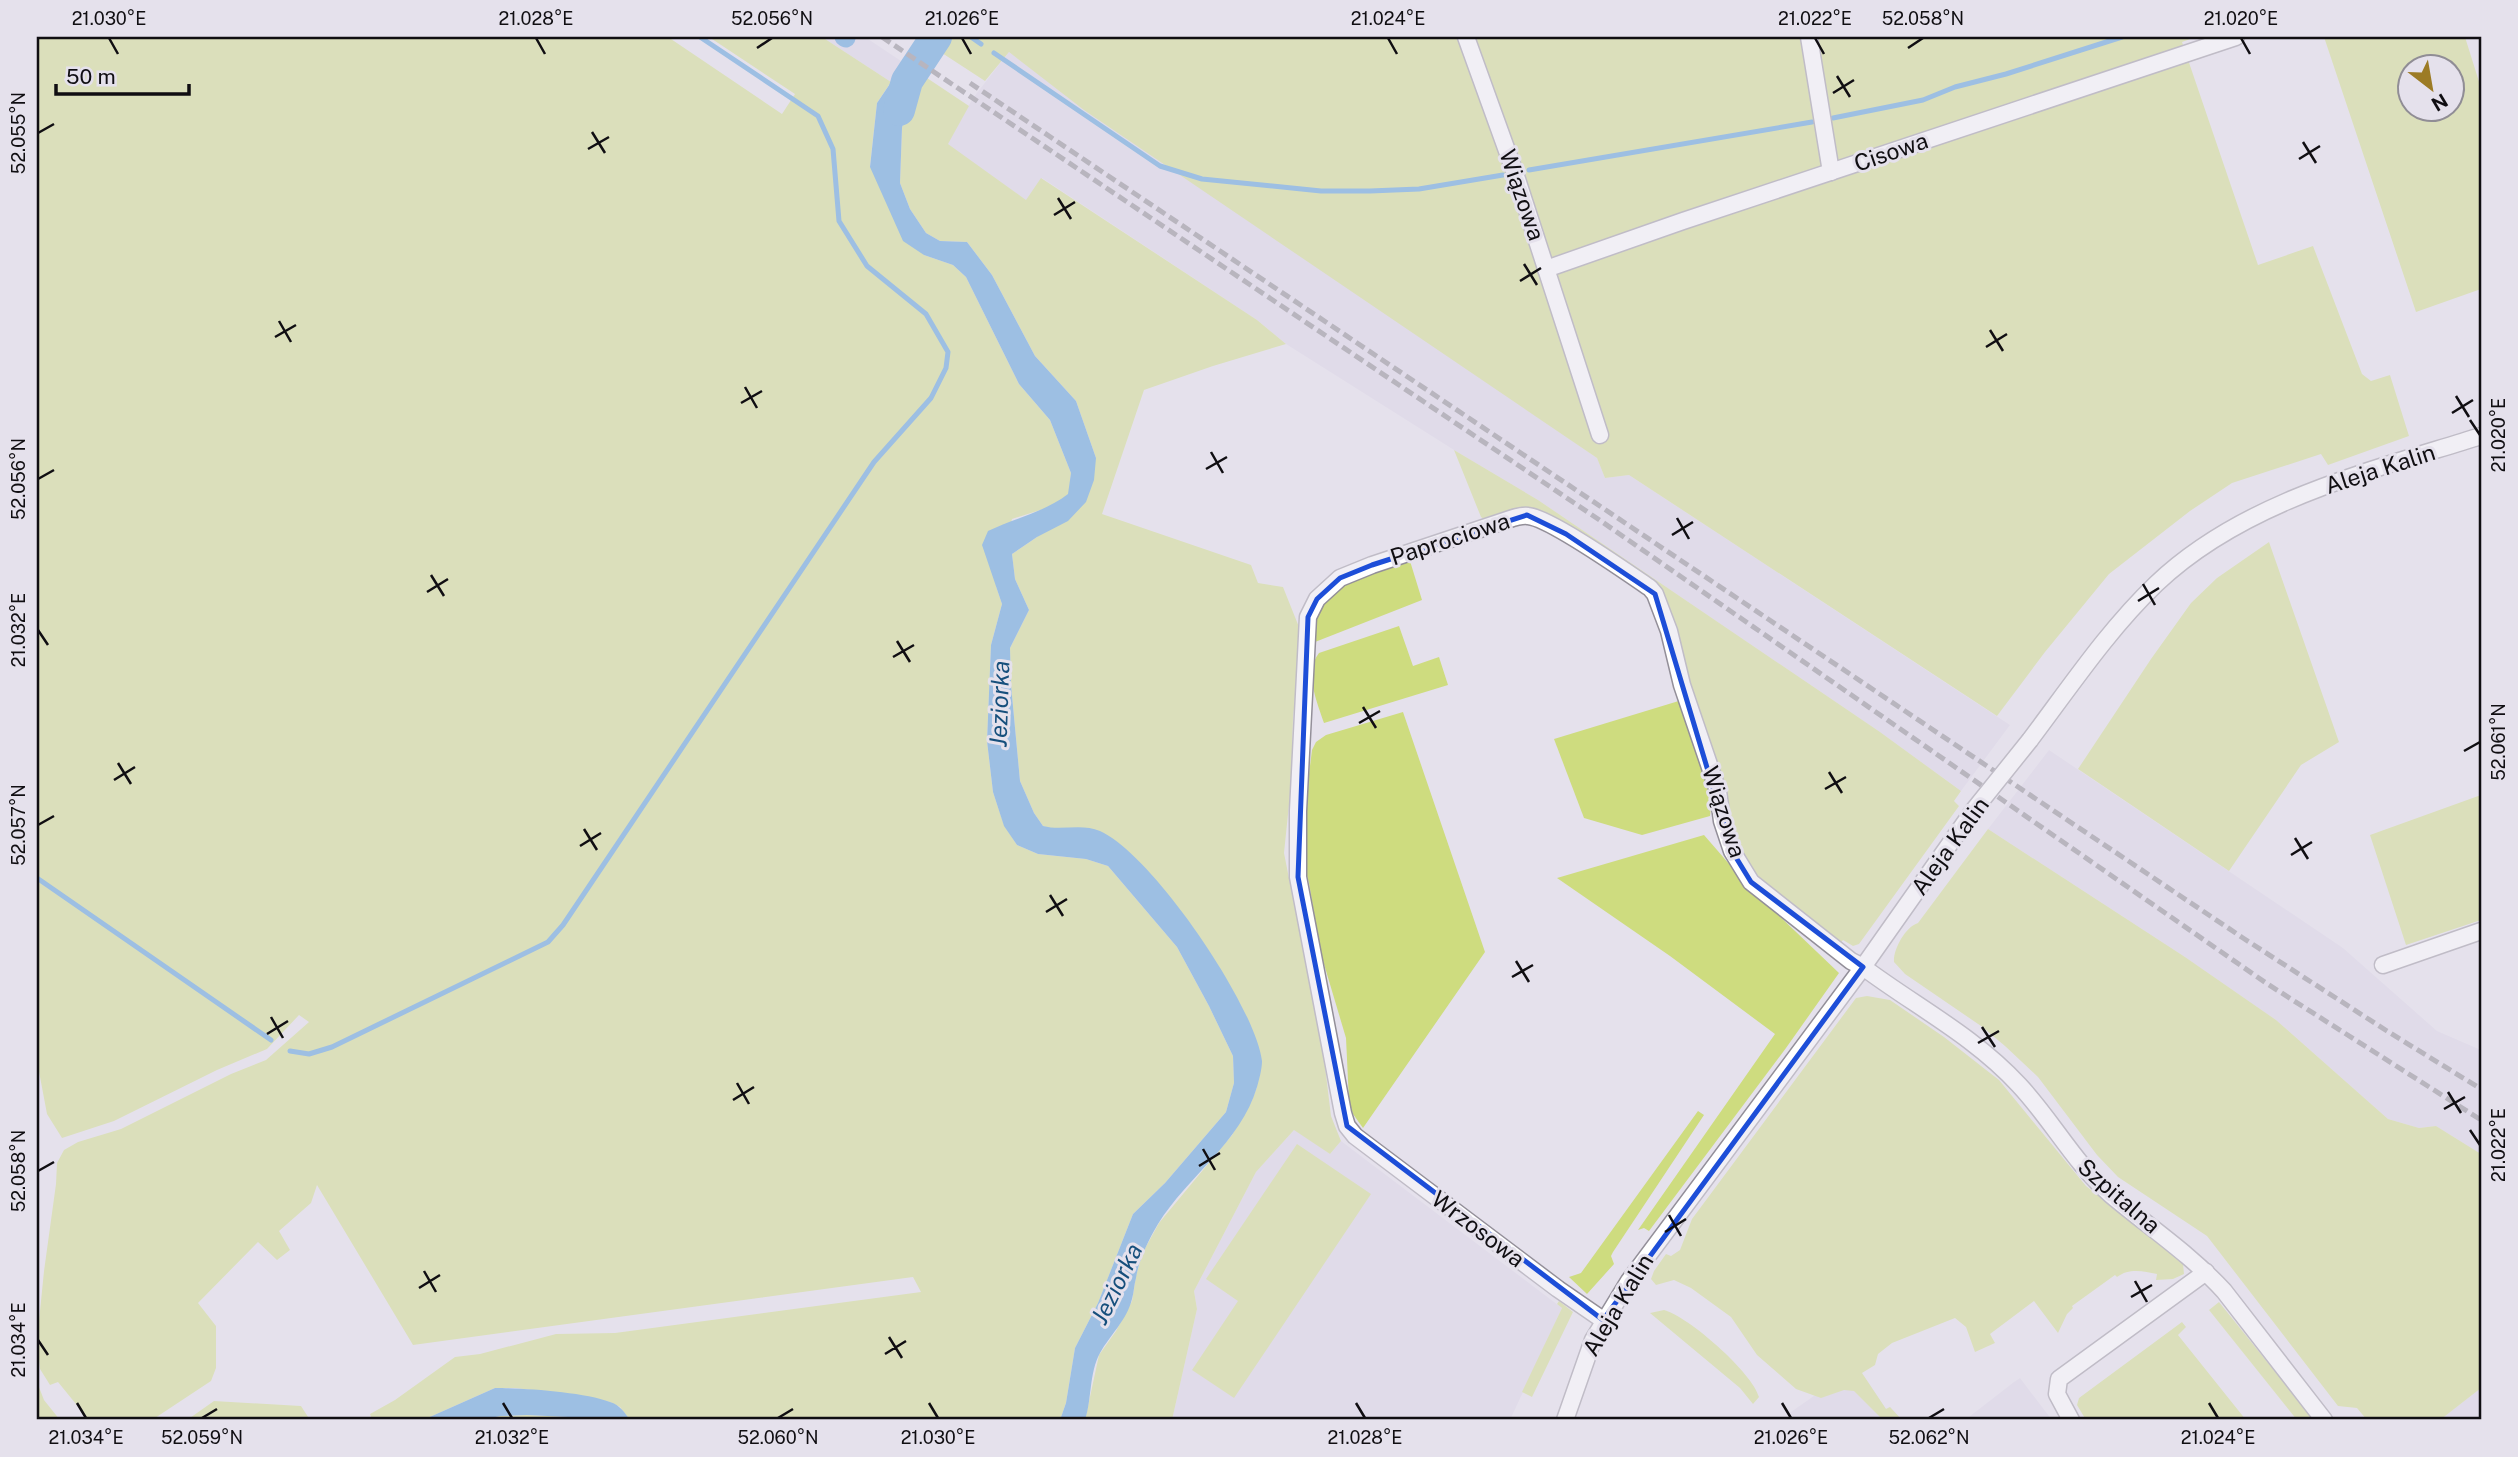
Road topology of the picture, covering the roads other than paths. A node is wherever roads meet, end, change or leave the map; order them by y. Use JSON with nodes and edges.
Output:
{"nodes":[{"id":1,"x":1466,"y":37,"type":"edge"},
{"id":2,"x":1809,"y":37,"type":"edge"},
{"id":3,"x":2236,"y":37,"type":"edge"},
{"id":4,"x":1831,"y":172,"type":"junction"},
{"id":5,"x":1546,"y":269,"type":"junction"},
{"id":6,"x":1600,"y":435,"type":"dead end"},
{"id":7,"x":2481,"y":436,"type":"edge"},
{"id":8,"x":1659,"y":605,"type":"joint"},
{"id":9,"x":2481,"y":931,"type":"edge"},
{"id":10,"x":2383,"y":965,"type":"dead end"},
{"id":11,"x":1863,"y":967,"type":"junction"},
{"id":12,"x":1355,"y":1136,"type":"joint"},
{"id":13,"x":2206,"y":1272,"type":"junction"},
{"id":14,"x":1604,"y":1320,"type":"junction"},
{"id":15,"x":1565,"y":1420,"type":"edge"},
{"id":16,"x":2071,"y":1420,"type":"edge"},
{"id":17,"x":2324,"y":1420,"type":"edge"}],
"edges":[{"from":1,"to":5,"type":"street","name":"Wiązowa"},
{"from":2,"to":4,"type":"street"},
{"from":3,"to":4,"type":"street","name":"Cisowa"},
{"from":4,"to":5,"type":"street","name":"Cisowa"},
{"from":5,"to":6,"type":"street","name":"Wiązowa"},
{"from":7,"to":11,"type":"street","name":"Aleja Kalin","bridge":true},
{"from":8,"to":11,"type":"street","name":"Wiązowa"},
{"from":8,"to":12,"type":"street","name":"Paprociowa"},
{"from":9,"to":10,"type":"street"},
{"from":11,"to":13,"type":"street","name":"Szpitalna"},
{"from":11,"to":14,"type":"street","name":"Aleja Kalin"},
{"from":12,"to":14,"type":"street","name":"Wrzosowa"},
{"from":13,"to":16,"type":"street"},
{"from":13,"to":17,"type":"street","name":"Szpitalna"},
{"from":14,"to":15,"type":"street","name":"Aleja Kalin"}]}
